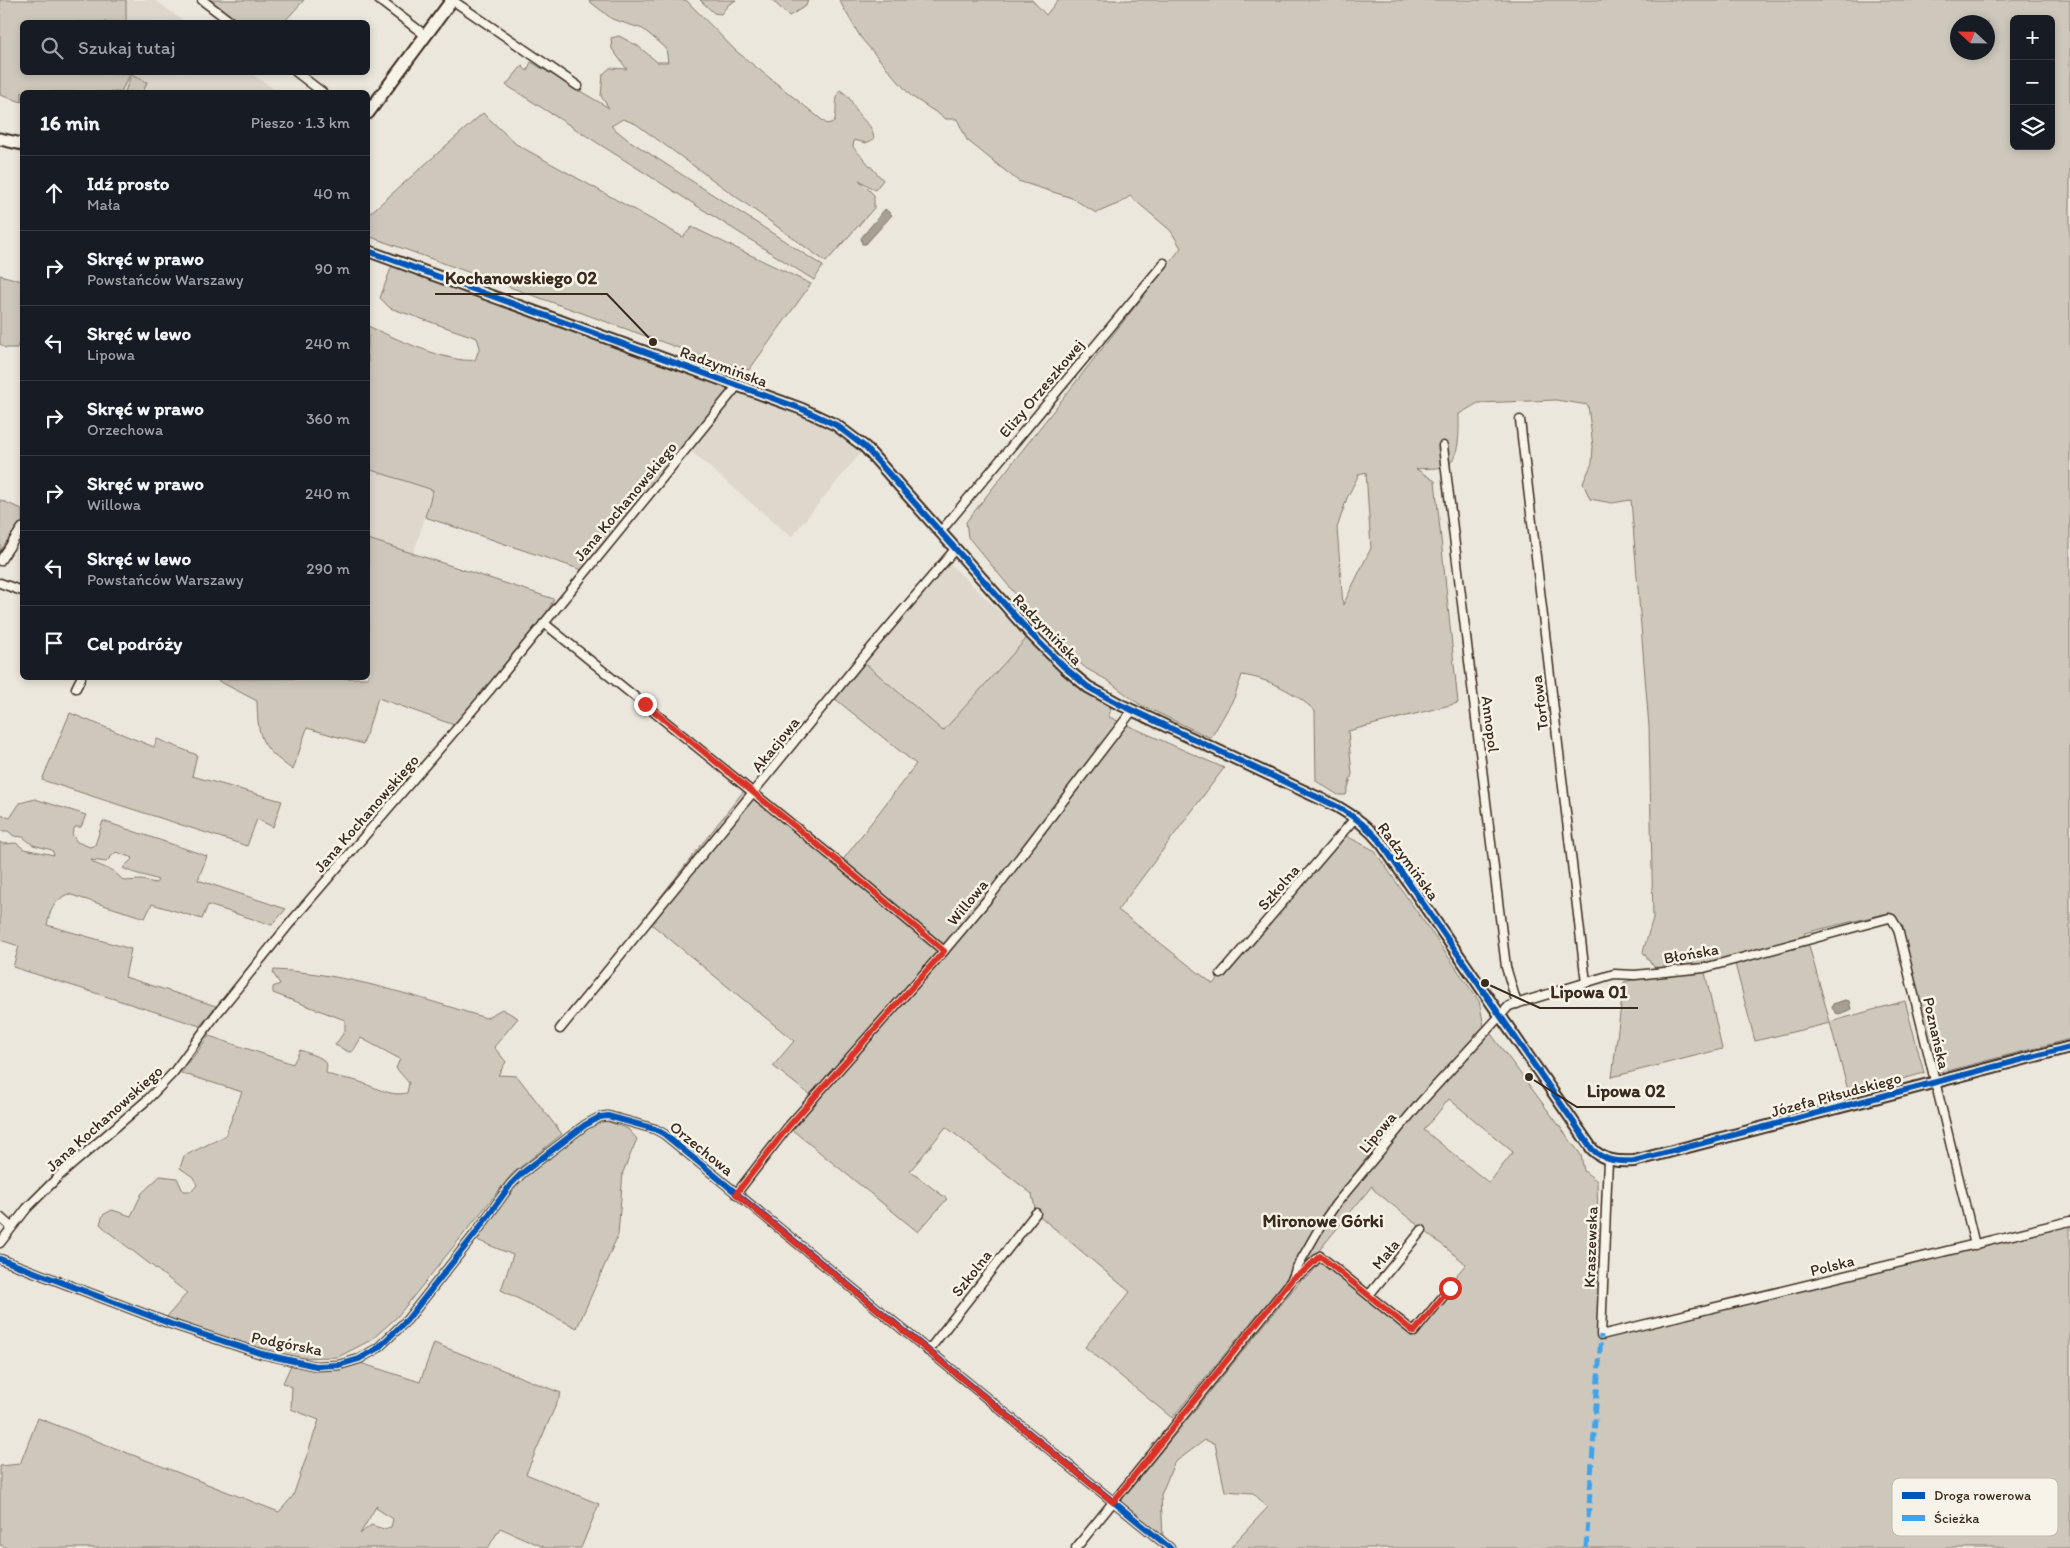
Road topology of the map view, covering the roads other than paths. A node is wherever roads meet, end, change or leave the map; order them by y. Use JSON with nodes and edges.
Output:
{"nodes":[{"id":1,"x":202,"y":0,"type":"edge"},
{"id":2,"x":379,"y":0,"type":"edge"},
{"id":3,"x":452,"y":0,"type":"edge"},
{"id":4,"x":228,"y":20,"type":"edge"},
{"id":5,"x":425,"y":35,"type":"junction"},
{"id":6,"x":300,"y":75,"type":"edge"},
{"id":7,"x":578,"y":86,"type":"dead end"},
{"id":8,"x":319,"y":90,"type":"edge"},
{"id":9,"x":370,"y":110,"type":"edge"},
{"id":10,"x":0,"y":138,"type":"edge"},
{"id":11,"x":20,"y":143,"type":"edge"},
{"id":12,"x":370,"y":251,"type":"edge"},
{"id":13,"x":1164,"y":263,"type":"dead end"},
{"id":14,"x":738,"y":385,"type":"junction"},
{"id":15,"x":1520,"y":420,"type":"dead end"},
{"id":16,"x":1443,"y":446,"type":"dead end"},
{"id":17,"x":20,"y":531,"type":"edge"},
{"id":18,"x":940,"y":531,"type":"junction"},
{"id":19,"x":956,"y":548,"type":"junction"},
{"id":20,"x":0,"y":561,"type":"edge"},
{"id":21,"x":0,"y":583,"type":"edge"},
{"id":22,"x":20,"y":590,"type":"edge"},
{"id":23,"x":544,"y":623,"type":"junction"},
{"id":24,"x":81,"y":680,"type":"edge"},
{"id":25,"x":76,"y":688,"type":"dead end"},
{"id":26,"x":1132,"y":711,"type":"junction"},
{"id":27,"x":753,"y":794,"type":"junction"},
{"id":28,"x":1356,"y":817,"type":"junction"},
{"id":29,"x":1889,"y":918,"type":"joint"},
{"id":30,"x":944,"y":951,"type":"junction"},
{"id":31,"x":1221,"y":974,"type":"dead end"},
{"id":32,"x":1586,"y":982,"type":"junction"},
{"id":33,"x":1517,"y":1004,"type":"junction"},
{"id":34,"x":1499,"y":1015,"type":"junction"},
{"id":35,"x":560,"y":1029,"type":"dead end"},
{"id":36,"x":2070,"y":1047,"type":"edge"},
{"id":37,"x":1935,"y":1082,"type":"junction"},
{"id":38,"x":600,"y":1117,"type":"joint"},
{"id":39,"x":1608,"y":1159,"type":"junction"},
{"id":40,"x":736,"y":1194,"type":"junction"},
{"id":41,"x":1036,"y":1212,"type":"dead end"},
{"id":42,"x":0,"y":1217,"type":"edge"},
{"id":43,"x":2070,"y":1220,"type":"edge"},
{"id":44,"x":11,"y":1227,"type":"junction"},
{"id":45,"x":1422,"y":1230,"type":"dead end"},
{"id":46,"x":0,"y":1243,"type":"edge"},
{"id":47,"x":1974,"y":1245,"type":"junction"},
{"id":48,"x":0,"y":1259,"type":"edge"},
{"id":49,"x":1293,"y":1278,"type":"junction"},
{"id":50,"x":1450,"y":1288,"type":"dead end"},
{"id":51,"x":1370,"y":1295,"type":"junction"},
{"id":52,"x":1601,"y":1335,"type":"joint"},
{"id":53,"x":928,"y":1351,"type":"junction"},
{"id":54,"x":1113,"y":1502,"type":"junction"},
{"id":55,"x":1076,"y":1548,"type":"edge"},
{"id":56,"x":1170,"y":1548,"type":"edge"}],
"edges":[{"from":1,"to":4,"type":"street"},
{"from":2,"to":5,"type":"street"},
{"from":3,"to":5,"type":"main road"},
{"from":3,"to":7,"type":"street"},
{"from":5,"to":9,"type":"main road"},
{"from":6,"to":8,"type":"street"},
{"from":10,"to":11,"type":"main road"},
{"from":12,"to":14,"type":"street","name":"Radzymińska"},
{"from":13,"to":18,"type":"street","name":"Elizy Orzeszkowej"},
{"from":14,"to":18,"type":"street","name":"Radzymińska"},
{"from":14,"to":23,"type":"street","name":"Jana Kochanowskiego"},
{"from":15,"to":32,"type":"street","name":"Torfowa"},
{"from":16,"to":33,"type":"street","name":"Annopol"},
{"from":17,"to":20,"type":"street"},
{"from":18,"to":19,"type":"street","name":"Radzymińska"},
{"from":19,"to":26,"type":"street","name":"Radzymińska"},
{"from":19,"to":27,"type":"street","name":"Akacjowa"},
{"from":21,"to":22,"type":"street"},
{"from":23,"to":27,"type":"street"},
{"from":23,"to":44,"type":"street","name":"Jana Kochanowskiego"},
{"from":24,"to":25,"type":"street"},
{"from":26,"to":28,"type":"street","name":"Radzymińska"},
{"from":26,"to":30,"type":"street","name":"Willowa"},
{"from":27,"to":30,"type":"street"},
{"from":27,"to":35,"type":"street","name":"Akacjowa"},
{"from":28,"to":31,"type":"street","name":"Szkolna"},
{"from":28,"to":34,"type":"street","name":"Radzymińska"},
{"from":29,"to":32,"type":"street","name":"Błońska"},
{"from":29,"to":37,"type":"street","name":"Poznańska"},
{"from":30,"to":40,"type":"street","name":"Willowa"},
{"from":32,"to":33,"type":"street","name":"Błońska"},
{"from":33,"to":34,"type":"street","name":"Błońska"},
{"from":34,"to":39,"type":"street","name":"Radzymińska"},
{"from":34,"to":49,"type":"street","name":"Lipowa"},
{"from":36,"to":37,"type":"street","name":"Józefa Piłsudskiego"},
{"from":37,"to":39,"type":"street","name":"Józefa Piłsudskiego"},
{"from":37,"to":47,"type":"street","name":"Poznańska"},
{"from":38,"to":40,"type":"street","name":"Orzechowa"},
{"from":38,"to":48,"type":"street","name":"Podgórska"},
{"from":39,"to":52,"type":"street","name":"Kraszewska"},
{"from":40,"to":53,"type":"street","name":"Orzechowa"},
{"from":41,"to":53,"type":"street","name":"Szkolna"},
{"from":42,"to":44,"type":"street"},
{"from":43,"to":47,"type":"street","name":"Polska"},
{"from":44,"to":46,"type":"street","name":"Jana Kochanowskiego"},
{"from":45,"to":51,"type":"street","name":"Mała"},
{"from":47,"to":52,"type":"street","name":"Polska"},
{"from":49,"to":51,"type":"street","name":"Lipowa"},
{"from":49,"to":54,"type":"street","name":"Lipowa"},
{"from":50,"to":51,"type":"street"},
{"from":53,"to":54,"type":"street","name":"Orzechowa"},
{"from":54,"to":55,"type":"street","name":"Lipowa"},
{"from":54,"to":56,"type":"street","name":"Orzechowa"}]}
